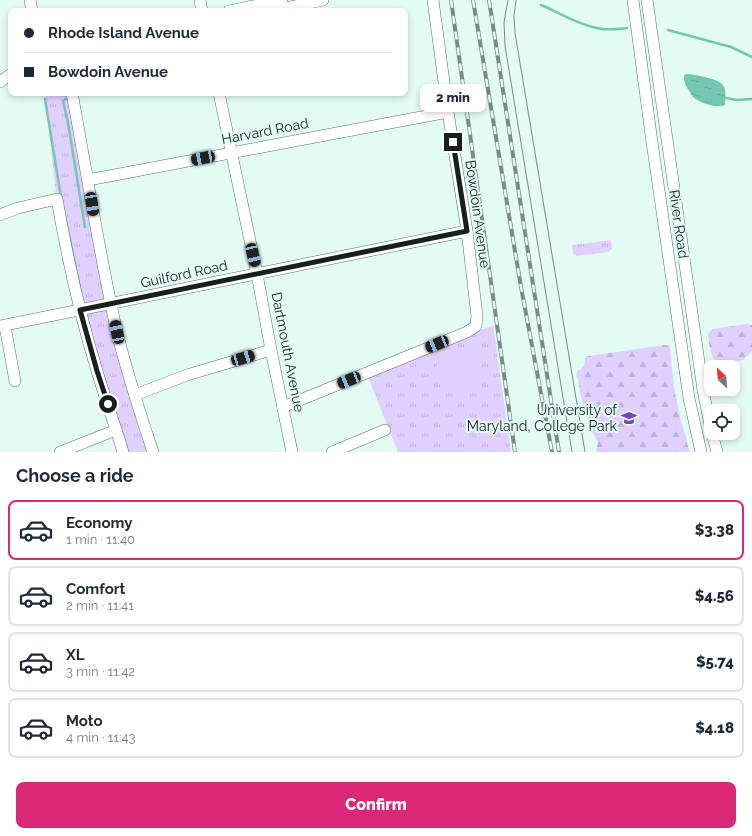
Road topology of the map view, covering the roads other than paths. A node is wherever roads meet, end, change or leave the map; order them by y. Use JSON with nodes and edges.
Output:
{"nodes":[{"id":1,"x":282,"y":0,"type":"edge"},
{"id":2,"x":323,"y":0,"type":"edge"},
{"id":3,"x":433,"y":0,"type":"edge"},
{"id":4,"x":633,"y":0,"type":"edge"},
{"id":5,"x":647,"y":0,"type":"edge"},
{"id":6,"x":244,"y":8,"type":"edge"},
{"id":7,"x":286,"y":8,"type":"edge"},
{"id":8,"x":73,"y":96,"type":"edge"},
{"id":9,"x":220,"y":96,"type":"edge"},
{"id":10,"x":448,"y":112,"type":"junction"},
{"id":11,"x":231,"y":153,"type":"junction"},
{"id":12,"x":88,"y":180,"type":"junction"},
{"id":13,"x":0,"y":215,"type":"edge"},
{"id":14,"x":467,"y":231,"type":"junction"},
{"id":15,"x":257,"y":274,"type":"junction"},
{"id":16,"x":111,"y":304,"type":"junction"},
{"id":17,"x":80,"y":310,"type":"junction"},
{"id":18,"x":2,"y":326,"type":"edge"},
{"id":19,"x":271,"y":350,"type":"junction"},
{"id":20,"x":14,"y":381,"type":"dead end"},
{"id":21,"x":134,"y":395,"type":"junction"},
{"id":22,"x":706,"y":404,"type":"edge"},
{"id":23,"x":283,"y":407,"type":"junction"},
{"id":24,"x":116,"y":430,"type":"junction"},
{"id":25,"x":385,"y":430,"type":"dead end"},
{"id":26,"x":714,"y":440,"type":"edge"},
{"id":27,"x":60,"y":452,"type":"edge"},
{"id":28,"x":124,"y":452,"type":"edge"},
{"id":29,"x":153,"y":452,"type":"edge"},
{"id":30,"x":292,"y":452,"type":"edge"},
{"id":31,"x":332,"y":452,"type":"edge"},
{"id":32,"x":701,"y":452,"type":"edge"},
{"id":33,"x":717,"y":452,"type":"edge"}],
"edges":[{"from":1,"to":6,"type":"street"},
{"from":2,"to":7,"type":"street"},
{"from":3,"to":10,"type":"street","name":"Bowdoin Avenue"},
{"from":4,"to":32,"type":"street","name":"River Road"},
{"from":5,"to":22,"type":"street","name":"River Road"},
{"from":8,"to":12,"type":"street"},
{"from":9,"to":11,"type":"street","name":"Dartmouth Avenue"},
{"from":10,"to":11,"type":"street","name":"Harvard Road"},
{"from":10,"to":14,"type":"street","name":"Bowdoin Avenue"},
{"from":11,"to":12,"type":"street","name":"Harvard Road"},
{"from":11,"to":15,"type":"street","name":"Dartmouth Avenue"},
{"from":12,"to":16,"type":"street"},
{"from":13,"to":17,"type":"street"},
{"from":14,"to":15,"type":"street","name":"Guilford Road"},
{"from":14,"to":23,"type":"street","name":"Bowdoin Avenue"},
{"from":15,"to":16,"type":"street","name":"Guilford Road"},
{"from":15,"to":19,"type":"street","name":"Dartmouth Avenue"},
{"from":16,"to":17,"type":"street","name":"Guilford Road"},
{"from":16,"to":21,"type":"street"},
{"from":17,"to":18,"type":"street","name":"Guilford Road"},
{"from":17,"to":24,"type":"street"},
{"from":18,"to":20,"type":"street"},
{"from":19,"to":21,"type":"street"},
{"from":19,"to":23,"type":"street","name":"Dartmouth Avenue"},
{"from":21,"to":29,"type":"street"},
{"from":23,"to":30,"type":"street","name":"Dartmouth Avenue"},
{"from":24,"to":27,"type":"street"},
{"from":24,"to":28,"type":"street"},
{"from":25,"to":31,"type":"street"},
{"from":26,"to":33,"type":"street"}]}
